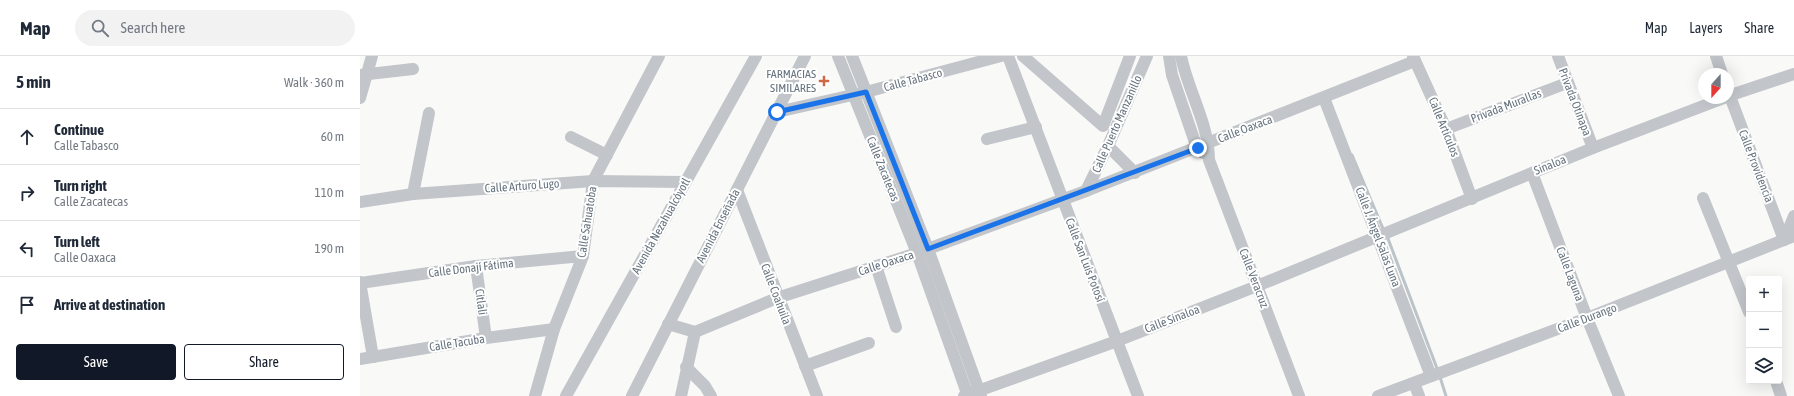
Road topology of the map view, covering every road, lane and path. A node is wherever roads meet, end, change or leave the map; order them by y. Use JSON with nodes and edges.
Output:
{"nodes":[{"id":1,"x":372,"y":56,"type":"edge"},
{"id":2,"x":659,"y":56,"type":"edge"},
{"id":3,"x":756,"y":56,"type":"edge"},
{"id":4,"x":805,"y":56,"type":"edge"},
{"id":5,"x":838,"y":56,"type":"edge"},
{"id":6,"x":852,"y":56,"type":"edge"},
{"id":7,"x":1001,"y":56,"type":"edge"},
{"id":8,"x":1008,"y":56,"type":"edge"},
{"id":9,"x":1130,"y":56,"type":"edge"},
{"id":10,"x":1147,"y":56,"type":"edge"},
{"id":11,"x":1168,"y":56,"type":"edge"},
{"id":12,"x":1181,"y":56,"type":"edge"},
{"id":13,"x":1558,"y":56,"type":"edge"},
{"id":14,"x":1716,"y":56,"type":"edge"},
{"id":15,"x":1028,"y":58,"type":"edge"},
{"id":16,"x":1414,"y":59,"type":"edge"},
{"id":17,"x":1720,"y":68,"type":"edge"},
{"id":18,"x":413,"y":69,"type":"dead end"},
{"id":19,"x":1794,"y":74,"type":"edge"},
{"id":20,"x":363,"y":75,"type":"edge"},
{"id":21,"x":1567,"y":83,"type":"junction"},
{"id":22,"x":866,"y":92,"type":"junction"},
{"id":23,"x":1734,"y":93,"type":"edge"},
{"id":24,"x":853,"y":95,"type":"junction"},
{"id":25,"x":360,"y":98,"type":"edge"},
{"id":26,"x":1324,"y":98,"type":"junction"},
{"id":27,"x":1704,"y":104,"type":"edge"},
{"id":28,"x":1731,"y":104,"type":"edge"},
{"id":29,"x":777,"y":112,"type":"junction"},
{"id":30,"x":429,"y":113,"type":"dead end"},
{"id":31,"x":1036,"y":127,"type":"junction"},
{"id":32,"x":1446,"y":129,"type":"junction"},
{"id":33,"x":571,"y":137,"type":"dead end"},
{"id":34,"x":987,"y":139,"type":"dead end"},
{"id":35,"x":1108,"y":146,"type":"junction"},
{"id":36,"x":1203,"y":146,"type":"junction"},
{"id":37,"x":1593,"y":148,"type":"junction"},
{"id":38,"x":607,"y":154,"type":"junction"},
{"id":39,"x":1135,"y":173,"type":"junction"},
{"id":40,"x":1532,"y":173,"type":"junction"},
{"id":41,"x":593,"y":181,"type":"junction"},
{"id":42,"x":685,"y":182,"type":"junction"},
{"id":43,"x":737,"y":190,"type":"junction"},
{"id":44,"x":1086,"y":191,"type":"junction"},
{"id":45,"x":413,"y":194,"type":"junction"},
{"id":46,"x":1703,"y":198,"type":"dead end"},
{"id":47,"x":1472,"y":199,"type":"junction"},
{"id":48,"x":1062,"y":200,"type":"junction"},
{"id":49,"x":360,"y":202,"type":"edge"},
{"id":50,"x":1794,"y":216,"type":"edge"},
{"id":51,"x":1379,"y":237,"type":"junction"},
{"id":52,"x":1789,"y":238,"type":"edge"},
{"id":53,"x":922,"y":251,"type":"junction"},
{"id":54,"x":583,"y":256,"type":"junction"},
{"id":55,"x":1730,"y":262,"type":"junction"},
{"id":56,"x":476,"y":266,"type":"junction"},
{"id":57,"x":876,"y":266,"type":"junction"},
{"id":58,"x":360,"y":283,"type":"edge"},
{"id":59,"x":1258,"y":286,"type":"junction"},
{"id":60,"x":777,"y":298,"type":"junction"},
{"id":61,"x":1746,"y":304,"type":"edge"},
{"id":62,"x":1587,"y":318,"type":"junction"},
{"id":63,"x":668,"y":324,"type":"junction"},
{"id":64,"x":896,"y":327,"type":"dead end"},
{"id":65,"x":554,"y":329,"type":"junction"},
{"id":66,"x":695,"y":332,"type":"junction"},
{"id":67,"x":486,"y":338,"type":"junction"},
{"id":68,"x":1117,"y":341,"type":"junction"},
{"id":69,"x":869,"y":343,"type":"dead end"},
{"id":70,"x":373,"y":357,"type":"junction"},
{"id":71,"x":360,"y":359,"type":"edge"},
{"id":72,"x":805,"y":366,"type":"junction"},
{"id":73,"x":686,"y":367,"type":"junction"},
{"id":74,"x":1431,"y":376,"type":"junction"},
{"id":75,"x":1414,"y":383,"type":"junction"},
{"id":76,"x":1777,"y":384,"type":"edge"},
{"id":77,"x":980,"y":393,"type":"edge"},
{"id":78,"x":535,"y":396,"type":"edge"},
{"id":79,"x":566,"y":396,"type":"edge"},
{"id":80,"x":632,"y":396,"type":"edge"},
{"id":81,"x":681,"y":396,"type":"edge"},
{"id":82,"x":710,"y":396,"type":"edge"},
{"id":83,"x":817,"y":396,"type":"edge"},
{"id":84,"x":966,"y":396,"type":"edge"},
{"id":85,"x":1138,"y":396,"type":"edge"},
{"id":86,"x":1299,"y":396,"type":"edge"},
{"id":87,"x":1378,"y":396,"type":"edge"},
{"id":88,"x":1419,"y":396,"type":"edge"},
{"id":89,"x":1619,"y":396,"type":"edge"},
{"id":90,"x":1781,"y":396,"type":"edge"}],
"edges":[{"from":1,"to":20,"type":"street"},
{"from":2,"to":38,"type":"street","name":"Calle Sahuatoba"},
{"from":3,"to":42,"type":"street","name":"Avenida Nezahualcóyotl"},
{"from":4,"to":29,"type":"street","name":"Avenida Enseñada"},
{"from":5,"to":24,"type":"street","name":"Calle Zacatecas"},
{"from":6,"to":22,"type":"street","name":"Calle Zacatecas"},
{"from":7,"to":22,"type":"street","name":"Calle Tabasco"},
{"from":8,"to":31,"type":"street","name":"Calle San Luis Potosí"},
{"from":9,"to":15,"type":"street"},
{"from":10,"to":35,"type":"street","name":"Calle Puerto Manzanillo"},
{"from":11,"to":36,"type":"street"},
{"from":12,"to":36,"type":"street"},
{"from":13,"to":21,"type":"street","name":"Privada Otinapa"},
{"from":14,"to":17,"type":"street"},
{"from":16,"to":26,"type":"street","name":"Calle Oaxaca"},
{"from":16,"to":32,"type":"street","name":"Calle Artículos"},
{"from":18,"to":20,"type":"street"},
{"from":19,"to":23,"type":"street","name":"Sinaloa"},
{"from":20,"to":25,"type":"street"},
{"from":21,"to":32,"type":"street","name":"Privada Murallas"},
{"from":21,"to":37,"type":"street","name":"Privada Otinapa"},
{"from":22,"to":24,"type":"street","name":"Calle Tabasco"},
{"from":22,"to":53,"type":"street","name":"Calle Zacatecas"},
{"from":24,"to":29,"type":"street","name":"Calle Tabasco"},
{"from":24,"to":53,"type":"street","name":"Calle Zacatecas"},
{"from":26,"to":36,"type":"street","name":"Calle Oaxaca"},
{"from":26,"to":51,"type":"street","name":"Calle J. Ángel Salas Luna"},
{"from":27,"to":37,"type":"street","name":"Sinaloa"},
{"from":28,"to":52,"type":"street","name":"Calle Providencia"},
{"from":29,"to":43,"type":"street","name":"Avenida Enseñada"},
{"from":30,"to":45,"type":"street"},
{"from":31,"to":34,"type":"street"},
{"from":31,"to":48,"type":"street","name":"Calle San Luis Potosí"},
{"from":32,"to":47,"type":"street","name":"Calle Artículos"},
{"from":33,"to":38,"type":"street"},
{"from":35,"to":39,"type":"street"},
{"from":35,"to":44,"type":"street","name":"Calle Puerto Manzanillo"},
{"from":36,"to":39,"type":"street","name":"Calle Oaxaca"},
{"from":36,"to":59,"type":"street","name":"Calle Veracruz"},
{"from":37,"to":40,"type":"street","name":"Sinaloa"},
{"from":38,"to":41,"type":"street","name":"Calle Sahuatoba"},
{"from":39,"to":44,"type":"street","name":"Calle Oaxaca"},
{"from":40,"to":47,"type":"street","name":"Sinaloa"},
{"from":40,"to":62,"type":"street","name":"Calle Laguna"},
{"from":41,"to":42,"type":"street","name":"Calle Arturo Lugo"},
{"from":41,"to":45,"type":"street","name":"Calle Arturo Lugo"},
{"from":41,"to":54,"type":"street","name":"Calle Sahuatoba"},
{"from":42,"to":79,"type":"street","name":"Avenida Nezahualcóyotl"},
{"from":43,"to":60,"type":"street","name":"Calle Coahuila"},
{"from":43,"to":63,"type":"street","name":"Avenida Enseñada"},
{"from":44,"to":48,"type":"street","name":"Calle Oaxaca"},
{"from":45,"to":49,"type":"street","name":"Calle Arturo Lugo"},
{"from":46,"to":55,"type":"street"},
{"from":47,"to":51,"type":"street","name":"Sinaloa"},
{"from":48,"to":53,"type":"street","name":"Calle Oaxaca"},
{"from":48,"to":68,"type":"street","name":"Calle San Luis Potosí"},
{"from":50,"to":52,"type":"street"},
{"from":51,"to":59,"type":"street","name":"Calle Sinaloa"},
{"from":51,"to":74,"type":"street","name":"Calle J. Ángel Salas Luna"},
{"from":52,"to":55,"type":"street","name":"Calle Durango"},
{"from":53,"to":57,"type":"street","name":"Calle Oaxaca"},
{"from":53,"to":77,"type":"street","name":"Calle Zacatecas"},
{"from":53,"to":84,"type":"street","name":"Calle Zacatecas"},
{"from":54,"to":56,"type":"street","name":"Calle Donají Fátima"},
{"from":54,"to":65,"type":"street","name":"Calle Sahuatoba"},
{"from":55,"to":61,"type":"street"},
{"from":55,"to":62,"type":"street","name":"Calle Durango"},
{"from":56,"to":58,"type":"street","name":"Calle Donají Fátima"},
{"from":56,"to":67,"type":"street","name":"Citlali"},
{"from":57,"to":60,"type":"street","name":"Calle Oaxaca"},
{"from":57,"to":64,"type":"street"},
{"from":58,"to":70,"type":"street"},
{"from":59,"to":68,"type":"street","name":"Calle Sinaloa"},
{"from":59,"to":86,"type":"street","name":"Calle Veracruz"},
{"from":60,"to":66,"type":"street","name":"Calle Oaxaca"},
{"from":60,"to":72,"type":"street","name":"Calle Coahuila"},
{"from":62,"to":74,"type":"street","name":"Calle Durango"},
{"from":62,"to":89,"type":"street","name":"Calle Laguna"},
{"from":63,"to":66,"type":"street"},
{"from":63,"to":80,"type":"street","name":"Avenida Enseñada"},
{"from":65,"to":67,"type":"street","name":"Calle Tacuba"},
{"from":65,"to":78,"type":"street","name":"Calle Sahuatoba"},
{"from":66,"to":73,"type":"street"},
{"from":67,"to":70,"type":"street","name":"Calle Tacuba"},
{"from":68,"to":77,"type":"street","name":"Calle Sinaloa"},
{"from":68,"to":85,"type":"street","name":"Calle San Luis Potosí"},
{"from":69,"to":72,"type":"street"},
{"from":70,"to":71,"type":"street","name":"Calle Tacuba"},
{"from":72,"to":83,"type":"street","name":"Calle Coahuila"},
{"from":73,"to":81,"type":"street"},
{"from":73,"to":82,"type":"street"},
{"from":74,"to":75,"type":"street","name":"Calle Durango"},
{"from":75,"to":87,"type":"street","name":"Calle Durango"},
{"from":75,"to":88,"type":"street"},
{"from":76,"to":90,"type":"street"},
{"from":77,"to":84,"type":"street","name":"Calle Sinaloa"}]}
